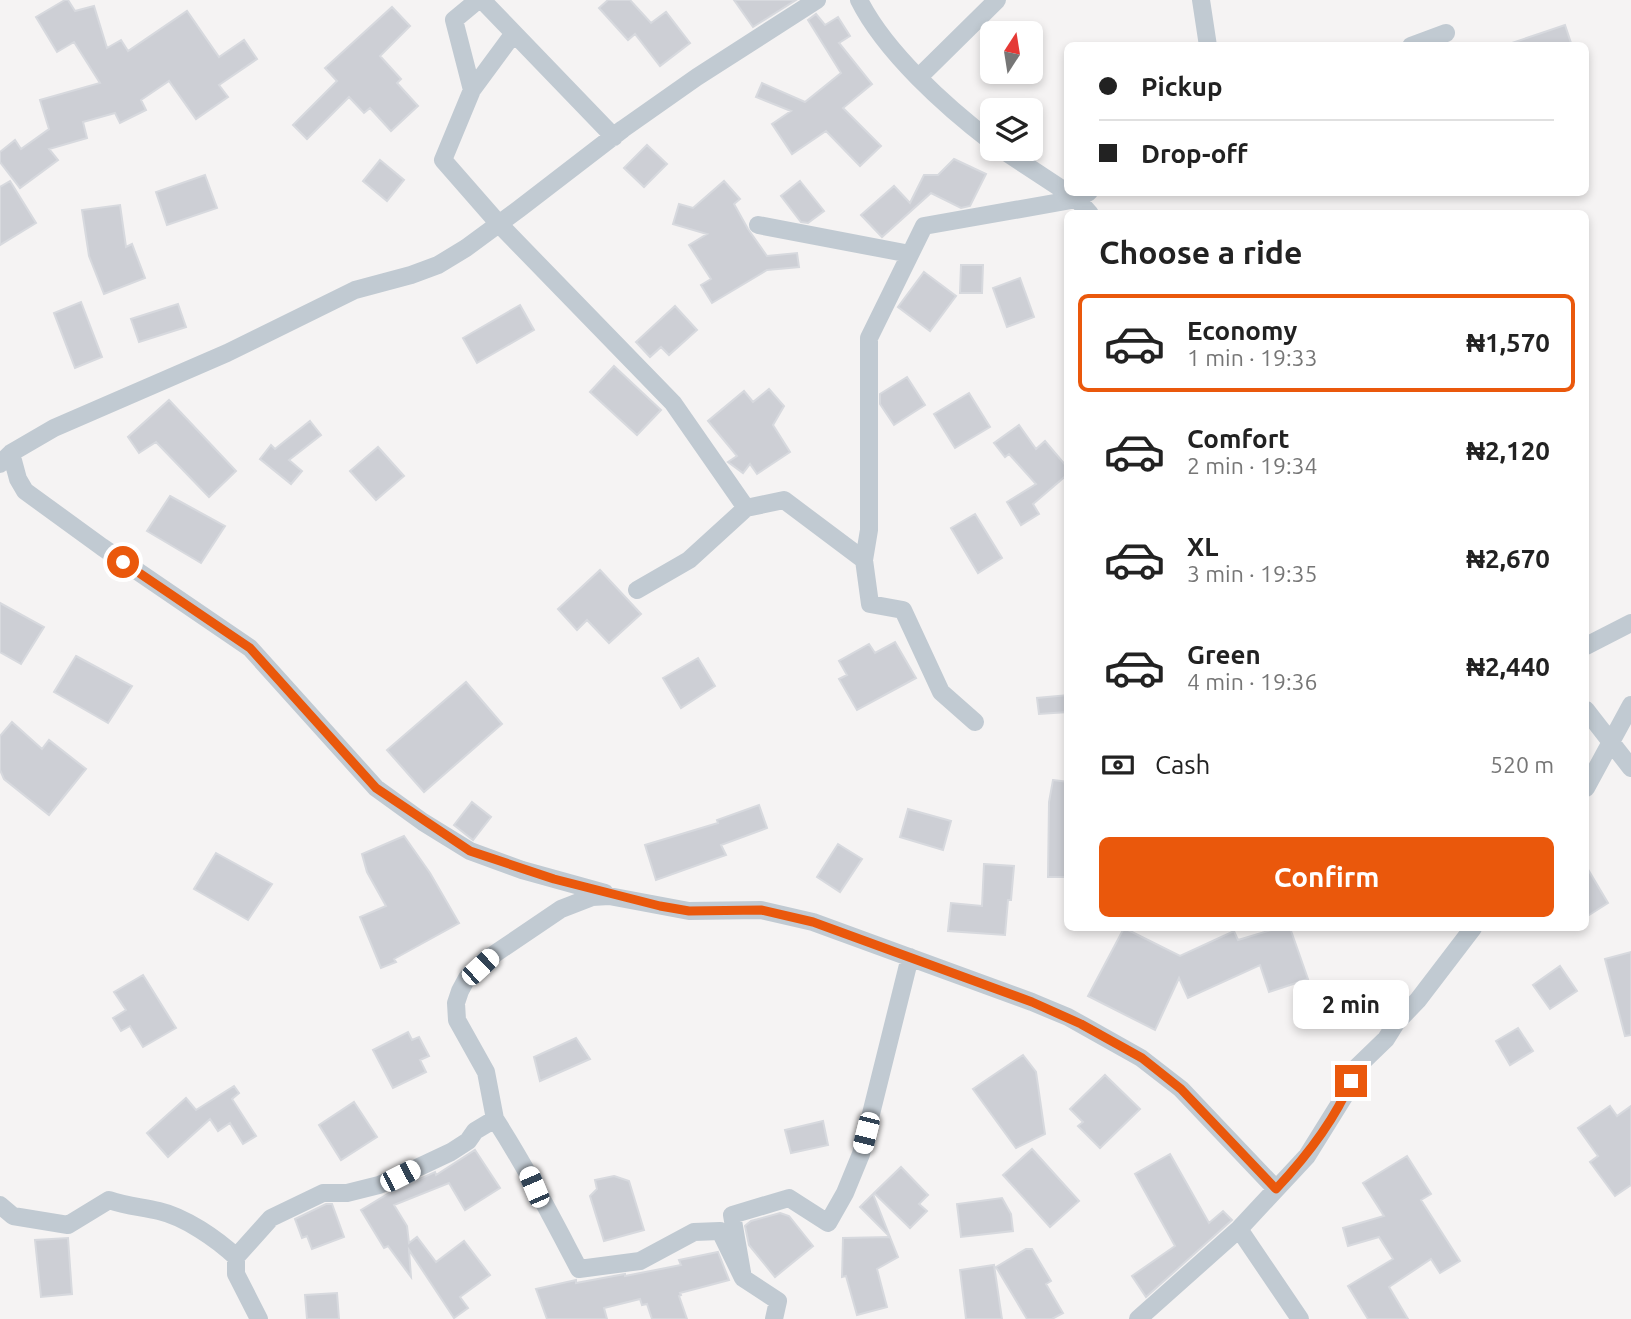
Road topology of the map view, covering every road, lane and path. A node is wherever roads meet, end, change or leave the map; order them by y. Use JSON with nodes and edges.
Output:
{"nodes":[{"id":1,"x":480,"y":0,"type":"edge"},
{"id":2,"x":817,"y":0,"type":"edge"},
{"id":3,"x":859,"y":0,"type":"edge"},
{"id":4,"x":997,"y":0,"type":"edge"},
{"id":5,"x":1201,"y":0,"type":"edge"},
{"id":6,"x":514,"y":33,"type":"junction"},
{"id":7,"x":1446,"y":33,"type":"dead end"},
{"id":8,"x":1207,"y":42,"type":"edge"},
{"id":9,"x":1422,"y":42,"type":"edge"},
{"id":10,"x":919,"y":77,"type":"junction"},
{"id":11,"x":472,"y":90,"type":"junction"},
{"id":12,"x":980,"y":133,"type":"edge"},
{"id":13,"x":614,"y":137,"type":"junction"},
{"id":14,"x":1022,"y":161,"type":"edge"},
{"id":15,"x":1064,"y":185,"type":"edge"},
{"id":16,"x":1083,"y":196,"type":"edge"},
{"id":17,"x":499,"y":224,"type":"junction"},
{"id":18,"x":758,"y":225,"type":"dead end"},
{"id":19,"x":910,"y":254,"type":"junction"},
{"id":20,"x":6,"y":458,"type":"edge"},
{"id":21,"x":746,"y":508,"type":"junction"},
{"id":22,"x":864,"y":560,"type":"junction"},
{"id":23,"x":637,"y":590,"type":"dead end"},
{"id":24,"x":1631,"y":623,"type":"edge"},
{"id":25,"x":1589,"y":644,"type":"edge"},
{"id":26,"x":1631,"y":705,"type":"edge"},
{"id":27,"x":1589,"y":714,"type":"edge"},
{"id":28,"x":975,"y":722,"type":"dead end"},
{"id":29,"x":1611,"y":744,"type":"junction"},
{"id":30,"x":1631,"y":768,"type":"edge"},
{"id":31,"x":1589,"y":783,"type":"edge"},
{"id":32,"x":622,"y":898,"type":"junction"},
{"id":33,"x":1471,"y":931,"type":"edge"},
{"id":34,"x":910,"y":957,"type":"junction"},
{"id":35,"x":495,"y":1119,"type":"junction"},
{"id":36,"x":1276,"y":1189,"type":"junction"},
{"id":37,"x":0,"y":1205,"type":"edge"},
{"id":38,"x":1239,"y":1229,"type":"junction"},
{"id":39,"x":236,"y":1257,"type":"junction"},
{"id":40,"x":743,"y":1278,"type":"junction"},
{"id":41,"x":259,"y":1319,"type":"edge"},
{"id":42,"x":774,"y":1319,"type":"edge"},
{"id":43,"x":1138,"y":1319,"type":"edge"},
{"id":44,"x":1300,"y":1319,"type":"edge"}],
"edges":[{"from":1,"to":6,"type":"street"},
{"from":1,"to":11,"type":"street"},
{"from":2,"to":13,"type":"street"},
{"from":3,"to":10,"type":"street"},
{"from":4,"to":10,"type":"street"},
{"from":5,"to":8,"type":"street"},
{"from":6,"to":11,"type":"street"},
{"from":6,"to":13,"type":"street"},
{"from":7,"to":9,"type":"street"},
{"from":10,"to":12,"type":"street"},
{"from":11,"to":17,"type":"street"},
{"from":13,"to":17,"type":"street"},
{"from":14,"to":15,"type":"street"},
{"from":16,"to":19,"type":"street"},
{"from":17,"to":20,"type":"street"},
{"from":17,"to":21,"type":"street"},
{"from":18,"to":19,"type":"street"},
{"from":19,"to":22,"type":"street"},
{"from":20,"to":32,"type":"street"},
{"from":21,"to":22,"type":"street"},
{"from":21,"to":23,"type":"street"},
{"from":22,"to":28,"type":"street"},
{"from":24,"to":25,"type":"street"},
{"from":26,"to":29,"type":"street"},
{"from":27,"to":29,"type":"street"},
{"from":29,"to":30,"type":"street"},
{"from":29,"to":31,"type":"street"},
{"from":32,"to":34,"type":"street"},
{"from":32,"to":35,"type":"street"},
{"from":33,"to":36,"type":"street"},
{"from":34,"to":36,"type":"street"},
{"from":34,"to":40,"type":"street"},
{"from":35,"to":39,"type":"street"},
{"from":35,"to":40,"type":"street"},
{"from":36,"to":38,"type":"street"},
{"from":37,"to":39,"type":"street"},
{"from":38,"to":43,"type":"street"},
{"from":38,"to":44,"type":"street"},
{"from":39,"to":41,"type":"street"},
{"from":40,"to":42,"type":"street"}]}
